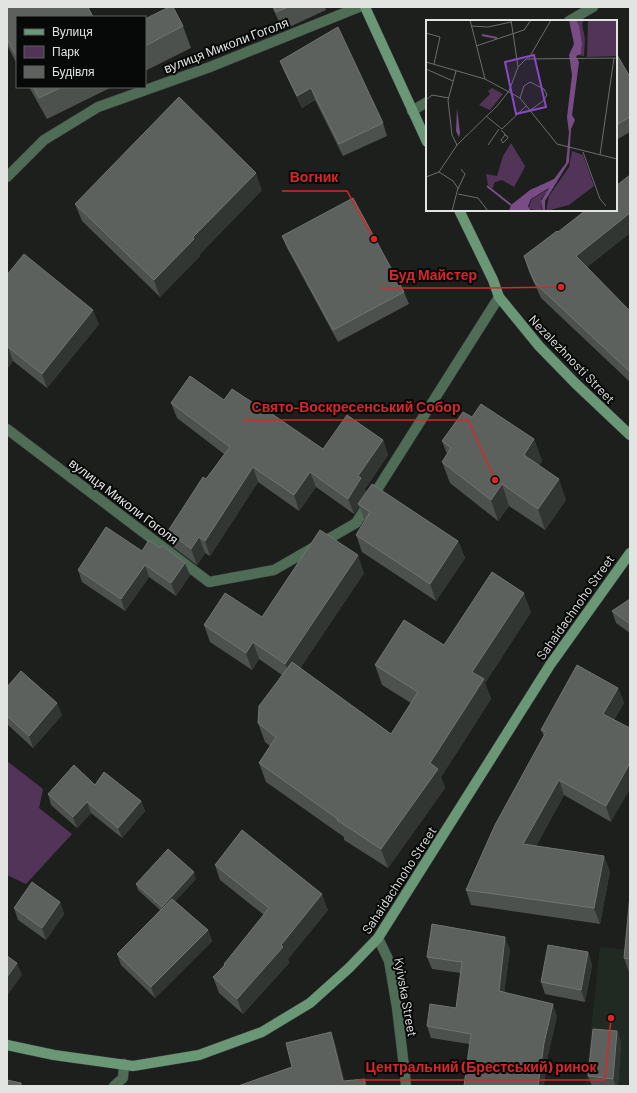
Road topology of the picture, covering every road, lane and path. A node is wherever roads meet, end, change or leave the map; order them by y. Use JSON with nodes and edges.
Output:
{"nodes":[{"id":1,"x":359,"y":7,"type":"edge"},
{"id":2,"x":365,"y":7,"type":"edge"},
{"id":3,"x":594,"y":7,"type":"edge"},
{"id":4,"x":571,"y":20,"type":"edge"},
{"id":5,"x":426,"y":103,"type":"edge"},
{"id":6,"x":412,"y":111,"type":"junction"},
{"id":7,"x":426,"y":140,"type":"edge"},
{"id":8,"x":7,"y":177,"type":"edge"},
{"id":9,"x":459,"y":211,"type":"edge"},
{"id":10,"x":499,"y":298,"type":"junction"},
{"id":11,"x":7,"y":429,"type":"edge"},
{"id":12,"x":630,"y":435,"type":"edge"},
{"id":13,"x":630,"y":553,"type":"edge"},
{"id":14,"x":378,"y":938,"type":"junction"},
{"id":15,"x":7,"y":1045,"type":"edge"},
{"id":16,"x":124,"y":1064,"type":"junction"},
{"id":17,"x":114,"y":1086,"type":"edge"},
{"id":18,"x":406,"y":1086,"type":"edge"}],
"edges":[{"from":1,"to":8,"type":"street","name":"вулиця Миколи Гоголя"},
{"from":2,"to":6,"type":"main road"},
{"from":3,"to":4,"type":"street"},
{"from":5,"to":6,"type":"street"},
{"from":6,"to":7,"type":"main road"},
{"from":9,"to":10,"type":"main road","name":"Nezalezhnosti Street"},
{"from":10,"to":11,"type":"street","name":"вулиця Миколи Гоголя"},
{"from":10,"to":12,"type":"main road","name":"Nezalezhnosti Street"},
{"from":13,"to":14,"type":"main road","name":"Sahaidachnoho Street"},
{"from":14,"to":16,"type":"main road","name":"Sahaidachnoho Street"},
{"from":14,"to":18,"type":"street","name":"Kyivska Street"},
{"from":15,"to":16,"type":"main road","name":"Sahaidachnoho Street"},
{"from":16,"to":17,"type":"street"}]}
